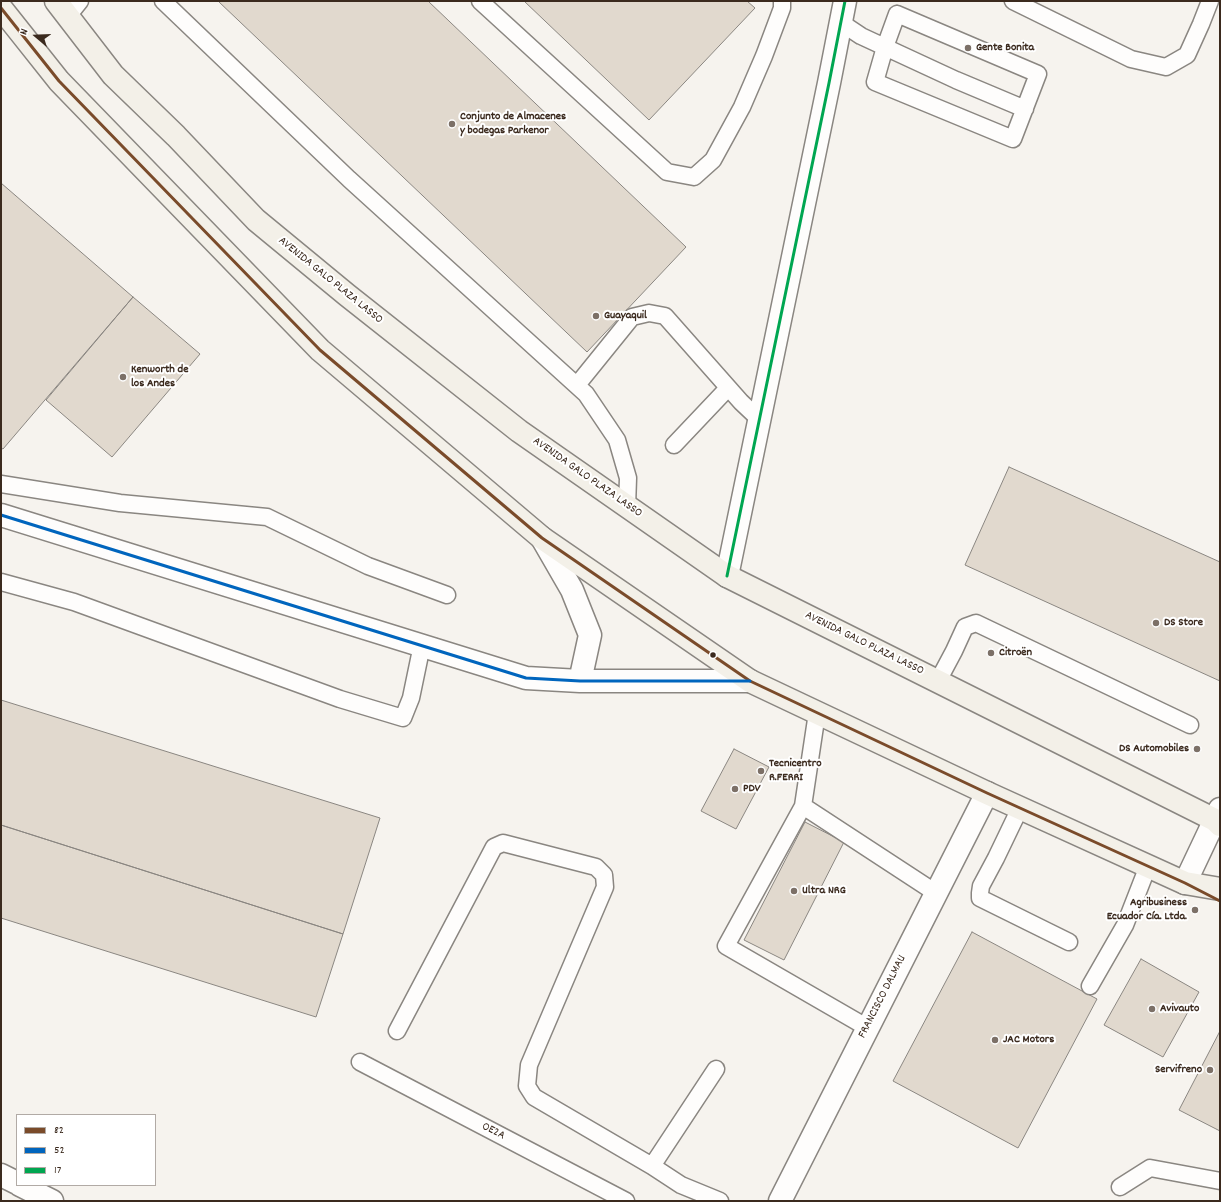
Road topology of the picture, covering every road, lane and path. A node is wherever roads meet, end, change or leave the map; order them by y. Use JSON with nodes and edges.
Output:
{"nodes":[{"id":1,"x":163,"y":1,"type":"edge"},
{"id":2,"x":480,"y":1,"type":"edge"},
{"id":3,"x":782,"y":1,"type":"edge"},
{"id":4,"x":1013,"y":1,"type":"edge"},
{"id":5,"x":1210,"y":1,"type":"edge"},
{"id":6,"x":68,"y":6,"type":"edge"},
{"id":7,"x":1,"y":8,"type":"edge"},
{"id":8,"x":843,"y":11,"type":"edge"},
{"id":9,"x":885,"y":47,"type":"junction"},
{"id":10,"x":1025,"y":109,"type":"junction"},
{"id":11,"x":577,"y":385,"type":"junction"},
{"id":12,"x":728,"y":388,"type":"junction"},
{"id":13,"x":759,"y":419,"type":"junction"},
{"id":14,"x":674,"y":445,"type":"dead end"},
{"id":15,"x":1,"y":484,"type":"edge"},
{"id":16,"x":627,"y":507,"type":"junction"},
{"id":17,"x":1,"y":515,"type":"edge"},
{"id":18,"x":542,"y":538,"type":"junction"},
{"id":19,"x":727,"y":576,"type":"junction"},
{"id":20,"x":1,"y":582,"type":"edge"},
{"id":21,"x":447,"y":595,"type":"dead end"},
{"id":22,"x":422,"y":646,"type":"junction"},
{"id":23,"x":580,"y":681,"type":"junction"},
{"id":24,"x":750,"y":681,"type":"junction"},
{"id":25,"x":938,"y":681,"type":"junction"},
{"id":26,"x":817,"y":713,"type":"junction"},
{"id":27,"x":1190,"y":725,"type":"dead end"},
{"id":28,"x":987,"y":792,"type":"junction"},
{"id":29,"x":803,"y":806,"type":"junction"},
{"id":30,"x":1020,"y":808,"type":"junction"},
{"id":31,"x":1219,"y":819,"type":"edge"},
{"id":32,"x":1148,"y":866,"type":"junction"},
{"id":33,"x":1185,"y":883,"type":"junction"},
{"id":34,"x":1220,"y":889,"type":"edge"},
{"id":35,"x":936,"y":893,"type":"junction"},
{"id":36,"x":1220,"y":901,"type":"edge"},
{"id":37,"x":1068,"y":942,"type":"dead end"},
{"id":38,"x":1090,"y":986,"type":"dead end"},
{"id":39,"x":868,"y":1028,"type":"junction"},
{"id":40,"x":397,"y":1031,"type":"dead end"},
{"id":41,"x":360,"y":1062,"type":"dead end"},
{"id":42,"x":716,"y":1069,"type":"dead end"},
{"id":43,"x":652,"y":1166,"type":"junction"},
{"id":44,"x":1,"y":1175,"type":"edge"},
{"id":45,"x":1220,"y":1181,"type":"edge"},
{"id":46,"x":16,"y":1182,"type":"edge"},
{"id":47,"x":22,"y":1186,"type":"edge"},
{"id":48,"x":1120,"y":1187,"type":"dead end"},
{"id":49,"x":52,"y":1201,"type":"edge"},
{"id":50,"x":626,"y":1201,"type":"edge"},
{"id":51,"x":720,"y":1201,"type":"edge"},
{"id":52,"x":780,"y":1201,"type":"edge"}],
"edges":[{"from":1,"to":11,"type":"lane"},
{"from":2,"to":3,"type":"lane"},
{"from":4,"to":5,"type":"lane"},
{"from":6,"to":16,"type":"main road","name":"AVENIDA GALO PLAZA LASSO"},
{"from":7,"to":18,"type":"main road"},
{"from":8,"to":9,"type":"lane"},
{"from":8,"to":13,"type":"street"},
{"from":9,"to":10,"type":"lane"},
{"from":9,"to":10,"type":"lane"},
{"from":9,"to":10,"type":"lane"},
{"from":11,"to":12,"type":"lane"},
{"from":11,"to":16,"type":"lane"},
{"from":12,"to":13,"type":"lane"},
{"from":12,"to":14,"type":"lane"},
{"from":13,"to":19,"type":"street"},
{"from":15,"to":21,"type":"lane"},
{"from":16,"to":19,"type":"main road","name":"AVENIDA GALO PLAZA LASSO"},
{"from":17,"to":22,"type":"street"},
{"from":18,"to":23,"type":"street"},
{"from":18,"to":24,"type":"main road"},
{"from":19,"to":25,"type":"main road","name":"AVENIDA GALO PLAZA LASSO"},
{"from":20,"to":22,"type":"lane"},
{"from":22,"to":23,"type":"street"},
{"from":23,"to":24,"type":"street"},
{"from":24,"to":26,"type":"main road"},
{"from":25,"to":27,"type":"lane"},
{"from":25,"to":31,"type":"main road","name":"AVENIDA GALO PLAZA LASSO"},
{"from":26,"to":28,"type":"main road"},
{"from":26,"to":29,"type":"lane"},
{"from":28,"to":30,"type":"main road"},
{"from":28,"to":35,"type":"street","name":"FRANCISCO DALMAU"},
{"from":29,"to":35,"type":"lane"},
{"from":29,"to":39,"type":"lane"},
{"from":30,"to":32,"type":"main road"},
{"from":30,"to":37,"type":"lane"},
{"from":31,"to":33,"type":"street"},
{"from":32,"to":33,"type":"main road"},
{"from":32,"to":38,"type":"lane"},
{"from":33,"to":34,"type":"main road"},
{"from":33,"to":36,"type":"street"},
{"from":35,"to":39,"type":"street","name":"FRANCISCO DALMAU"},
{"from":39,"to":52,"type":"street","name":"FRANCISCO DALMAU"},
{"from":40,"to":43,"type":"lane"},
{"from":41,"to":50,"type":"lane","name":"OE2A"},
{"from":42,"to":43,"type":"lane"},
{"from":43,"to":51,"type":"lane"},
{"from":44,"to":46,"type":"street"},
{"from":45,"to":48,"type":"lane"},
{"from":47,"to":49,"type":"street"}]}
